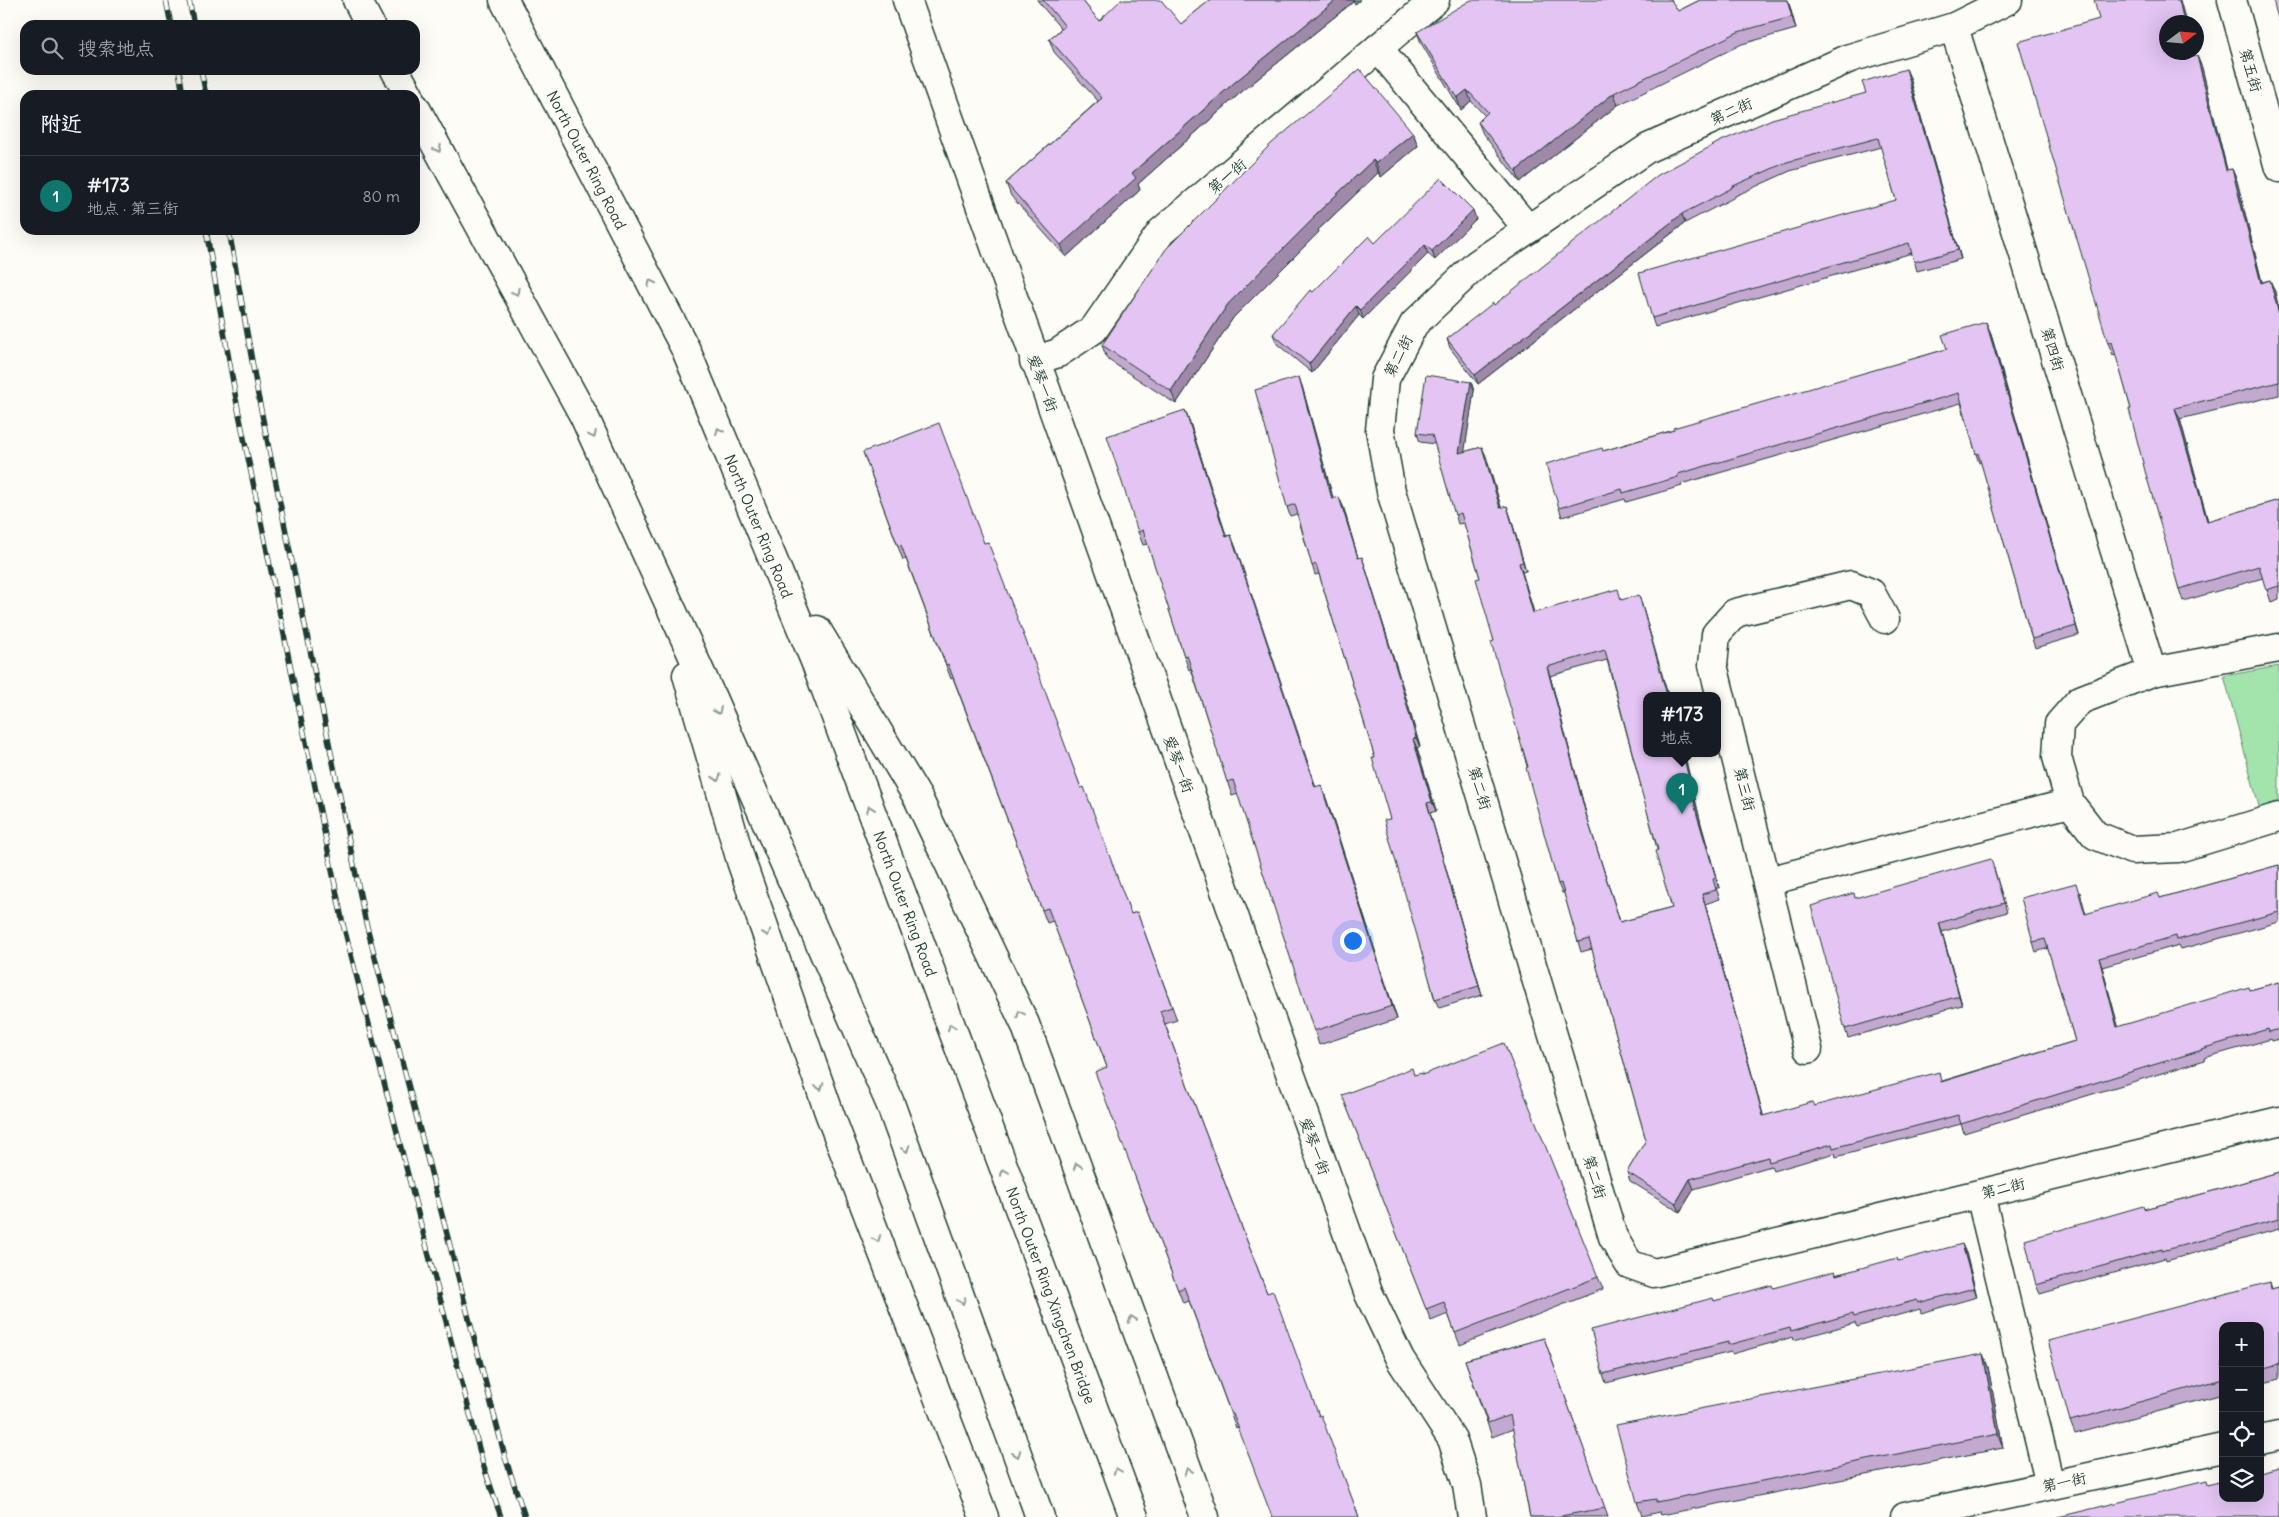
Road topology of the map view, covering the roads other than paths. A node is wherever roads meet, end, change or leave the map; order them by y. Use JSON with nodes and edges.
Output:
{"nodes":[{"id":1,"x":357,"y":0,"type":"edge"},
{"id":2,"x":504,"y":0,"type":"edge"},
{"id":3,"x":907,"y":0,"type":"edge"},
{"id":4,"x":1435,"y":0,"type":"edge"},
{"id":5,"x":2008,"y":0,"type":"edge"},
{"id":6,"x":2232,"y":0,"type":"edge"},
{"id":7,"x":367,"y":20,"type":"edge"},
{"id":8,"x":1954,"y":27,"type":"junction"},
{"id":9,"x":1378,"y":48,"type":"junction"},
{"id":10,"x":398,"y":75,"type":"edge"},
{"id":11,"x":406,"y":90,"type":"edge"},
{"id":12,"x":420,"y":115,"type":"edge"},
{"id":13,"x":2279,"y":168,"type":"edge"},
{"id":14,"x":1528,"y":229,"type":"junction"},
{"id":15,"x":1034,"y":360,"type":"junction"},
{"id":16,"x":768,"y":546,"type":"junction"},
{"id":17,"x":659,"y":580,"type":"junction"},
{"id":18,"x":1885,"y":619,"type":"dead end"},
{"id":19,"x":2279,"y":648,"type":"edge"},
{"id":20,"x":2152,"y":672,"type":"junction"},
{"id":21,"x":1721,"y":692,"type":"edge"},
{"id":22,"x":1721,"y":692,"type":"edge"},
{"id":23,"x":2070,"y":803,"type":"junction"},
{"id":24,"x":2279,"y":817,"type":"edge"},
{"id":25,"x":1768,"y":881,"type":"junction"},
{"id":26,"x":1808,"y":1049,"type":"dead end"},
{"id":27,"x":967,"y":1073,"type":"joint"},
{"id":28,"x":2279,"y":1121,"type":"edge"},
{"id":29,"x":1980,"y":1194,"type":"junction"},
{"id":30,"x":2279,"y":1436,"type":"edge"},
{"id":31,"x":2264,"y":1439,"type":"edge"},
{"id":32,"x":2219,"y":1449,"type":"edge"},
{"id":33,"x":2050,"y":1485,"type":"junction"},
{"id":34,"x":984,"y":1517,"type":"edge"},
{"id":35,"x":1040,"y":1517,"type":"edge"},
{"id":36,"x":1134,"y":1517,"type":"edge"},
{"id":37,"x":1205,"y":1517,"type":"edge"},
{"id":38,"x":1472,"y":1517,"type":"edge"},
{"id":39,"x":1905,"y":1517,"type":"edge"}],
"edges":[{"from":1,"to":7,"type":"main road"},
{"from":16,"to":2,"type":"main road","name":"North Outer Ring Road","one_way":true},
{"from":3,"to":15,"type":"main road","name":"爱琴一街"},
{"from":4,"to":9,"type":"main road","name":"第一街"},
{"from":5,"to":8,"type":"main road","name":"第二街"},
{"from":6,"to":13,"type":"main road","name":"第五街"},
{"from":8,"to":14,"type":"main road","name":"第二街"},
{"from":8,"to":20,"type":"main road","name":"第四街"},
{"from":9,"to":14,"type":"main road"},
{"from":9,"to":15,"type":"main road","name":"第一街"},
{"from":10,"to":11,"type":"main road"},
{"from":12,"to":17,"type":"main road","one_way":true},
{"from":14,"to":29,"type":"main road","name":"第二街"},
{"from":15,"to":38,"type":"main road","name":"爱琴一街"},
{"from":27,"to":16,"type":"main road","name":"North Outer Ring Road","one_way":true},
{"from":37,"to":16,"type":"main road","one_way":true},
{"from":17,"to":34,"type":"main road","one_way":true},
{"from":17,"to":35,"type":"main road","one_way":true},
{"from":18,"to":22,"type":"main road","name":"第三街"},
{"from":19,"to":20,"type":"main road"},
{"from":20,"to":23,"type":"main road"},
{"from":21,"to":25,"type":"main road","name":"第三街"},
{"from":23,"to":24,"type":"main road"},
{"from":23,"to":25,"type":"main road"},
{"from":25,"to":26,"type":"main road","name":"第三街"},
{"from":36,"to":27,"type":"main road","name":"North Outer Ring Xingchen Bridge","one_way":true},
{"from":28,"to":29,"type":"main road","name":"第二街"},
{"from":29,"to":33,"type":"main road"},
{"from":30,"to":31,"type":"main road"},
{"from":32,"to":33,"type":"main road","name":"第一街"},
{"from":33,"to":39,"type":"main road","name":"第一街"}]}
